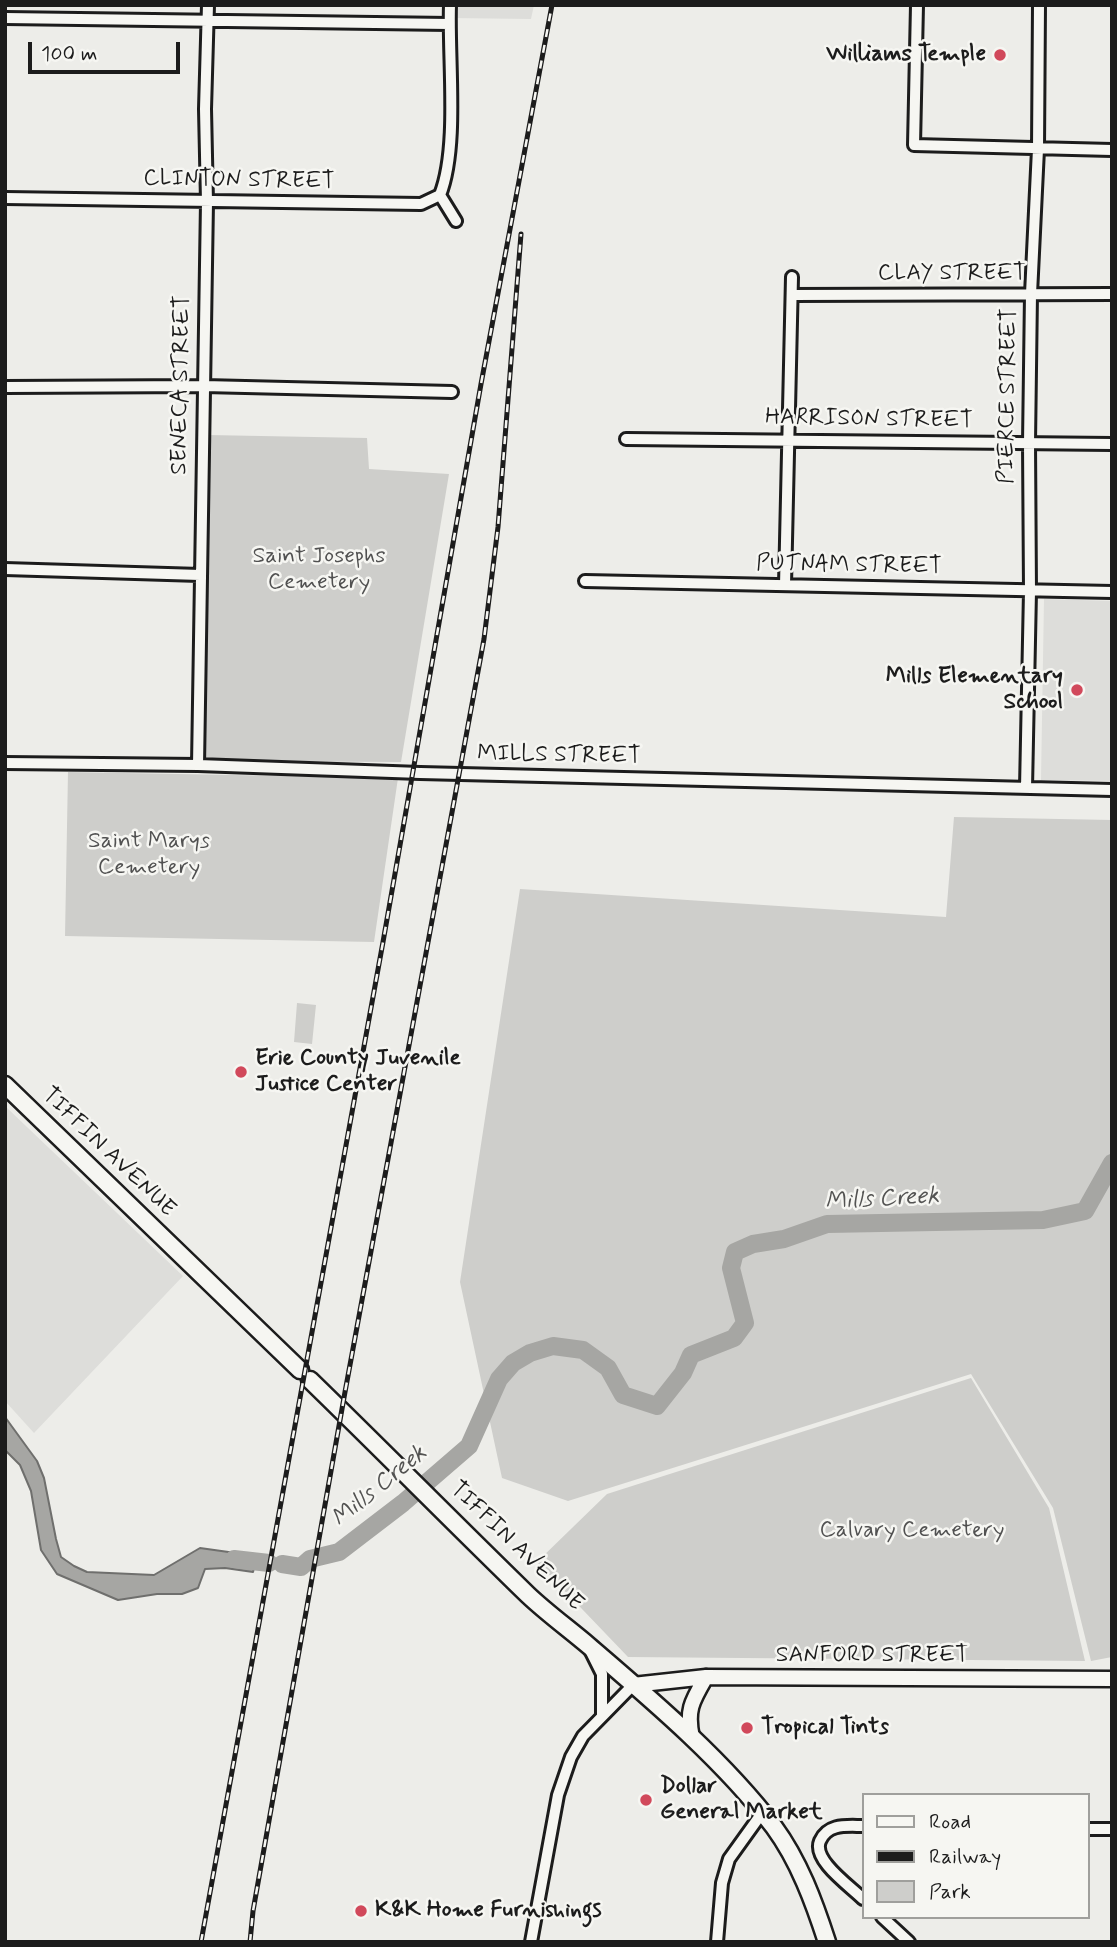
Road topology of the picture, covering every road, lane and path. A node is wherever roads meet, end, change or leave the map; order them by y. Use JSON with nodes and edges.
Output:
{"nodes":[{"id":1,"x":208,"y":5,"type":"edge"},
{"id":2,"x":450,"y":5,"type":"edge"},
{"id":3,"x":917,"y":5,"type":"edge"},
{"id":4,"x":1039,"y":5,"type":"edge"},
{"id":5,"x":5,"y":18,"type":"edge"},
{"id":6,"x":208,"y":21,"type":"junction"},
{"id":7,"x":449,"y":24,"type":"junction"},
{"id":8,"x":1038,"y":149,"type":"junction"},
{"id":9,"x":1112,"y":150,"type":"edge"},
{"id":10,"x":440,"y":195,"type":"junction"},
{"id":11,"x":5,"y":198,"type":"edge"},
{"id":12,"x":207,"y":202,"type":"junction"},
{"id":13,"x":456,"y":220,"type":"dead end"},
{"id":14,"x":792,"y":277,"type":"dead end"},
{"id":15,"x":1112,"y":294,"type":"edge"},
{"id":16,"x":792,"y":295,"type":"junction"},
{"id":17,"x":1031,"y":295,"type":"junction"},
{"id":18,"x":204,"y":386,"type":"junction"},
{"id":19,"x":5,"y":387,"type":"edge"},
{"id":20,"x":452,"y":392,"type":"dead end"},
{"id":21,"x":626,"y":439,"type":"dead end"},
{"id":22,"x":788,"y":440,"type":"junction"},
{"id":23,"x":1029,"y":443,"type":"junction"},
{"id":24,"x":1112,"y":444,"type":"edge"},
{"id":25,"x":5,"y":569,"type":"edge"},
{"id":26,"x":200,"y":575,"type":"junction"},
{"id":27,"x":585,"y":581,"type":"dead end"},
{"id":28,"x":785,"y":585,"type":"junction"},
{"id":29,"x":1030,"y":590,"type":"junction"},
{"id":30,"x":1112,"y":592,"type":"edge"},
{"id":31,"x":5,"y":763,"type":"edge"},
{"id":32,"x":198,"y":765,"type":"junction"},
{"id":33,"x":1026,"y":788,"type":"junction"},
{"id":34,"x":1112,"y":790,"type":"edge"},
{"id":35,"x":5,"y":1086,"type":"edge"},
{"id":36,"x":589,"y":1646,"type":"junction"},
{"id":37,"x":706,"y":1677,"type":"junction"},
{"id":38,"x":1112,"y":1679,"type":"edge"},
{"id":39,"x":633,"y":1685,"type":"junction"},
{"id":40,"x":602,"y":1715,"type":"junction"},
{"id":41,"x":692,"y":1738,"type":"junction"},
{"id":42,"x":762,"y":1813,"type":"junction"},
{"id":43,"x":862,"y":1826,"type":"edge"},
{"id":44,"x":1089,"y":1829,"type":"edge"},
{"id":45,"x":1112,"y":1829,"type":"edge"},
{"id":46,"x":862,"y":1898,"type":"edge"},
{"id":47,"x":885,"y":1919,"type":"edge"},
{"id":48,"x":531,"y":1942,"type":"edge"},
{"id":49,"x":717,"y":1942,"type":"edge"},
{"id":50,"x":827,"y":1942,"type":"edge"},
{"id":51,"x":909,"y":1942,"type":"edge"}],
"edges":[{"from":1,"to":6,"type":"street","name":"SENECA STREET"},
{"from":2,"to":7,"type":"street"},
{"from":3,"to":8,"type":"street"},
{"from":4,"to":8,"type":"street","name":"PIERCE STREET"},
{"from":5,"to":6,"type":"street"},
{"from":6,"to":7,"type":"street"},
{"from":6,"to":12,"type":"street","name":"SENECA STREET"},
{"from":7,"to":10,"type":"street"},
{"from":8,"to":9,"type":"street"},
{"from":8,"to":17,"type":"street","name":"PIERCE STREET"},
{"from":10,"to":12,"type":"street","name":"CLINTON STREET"},
{"from":10,"to":13,"type":"street"},
{"from":11,"to":12,"type":"street","name":"CLINTON STREET"},
{"from":12,"to":18,"type":"street","name":"SENECA STREET"},
{"from":14,"to":16,"type":"street"},
{"from":15,"to":17,"type":"street","name":"CLAY STREET"},
{"from":16,"to":17,"type":"street","name":"CLAY STREET"},
{"from":16,"to":22,"type":"street"},
{"from":17,"to":23,"type":"street","name":"PIERCE STREET"},
{"from":18,"to":19,"type":"street"},
{"from":18,"to":20,"type":"street"},
{"from":18,"to":26,"type":"street","name":"SENECA STREET"},
{"from":21,"to":22,"type":"street","name":"HARRISON STREET"},
{"from":22,"to":23,"type":"street","name":"HARRISON STREET"},
{"from":22,"to":28,"type":"street"},
{"from":23,"to":24,"type":"street","name":"HARRISON STREET"},
{"from":23,"to":29,"type":"street","name":"PIERCE STREET"},
{"from":25,"to":26,"type":"street"},
{"from":26,"to":32,"type":"street","name":"SENECA STREET"},
{"from":27,"to":28,"type":"street","name":"PUTNAM STREET"},
{"from":28,"to":29,"type":"street","name":"PUTNAM STREET"},
{"from":29,"to":30,"type":"street","name":"PUTNAM STREET"},
{"from":29,"to":33,"type":"street","name":"PIERCE STREET"},
{"from":31,"to":32,"type":"street","name":"MILLS STREET"},
{"from":32,"to":33,"type":"street","name":"MILLS STREET"},
{"from":33,"to":34,"type":"street","name":"MILLS STREET"},
{"from":35,"to":36,"type":"main road","name":"TIFFIN AVENUE"},
{"from":36,"to":39,"type":"main road","name":"TIFFIN AVENUE"},
{"from":36,"to":40,"type":"street"},
{"from":37,"to":38,"type":"main road","name":"SANFORD STREET"},
{"from":37,"to":39,"type":"main road","name":"SANFORD STREET"},
{"from":37,"to":41,"type":"main road"},
{"from":39,"to":40,"type":"street"},
{"from":39,"to":41,"type":"main road","name":"TIFFIN AVENUE"},
{"from":40,"to":48,"type":"street"},
{"from":41,"to":42,"type":"main road","name":"TIFFIN AVENUE"},
{"from":42,"to":49,"type":"street"},
{"from":42,"to":50,"type":"main road","name":"TIFFIN AVENUE"},
{"from":43,"to":46,"type":"street"},
{"from":44,"to":45,"type":"street"},
{"from":47,"to":51,"type":"street"}]}
